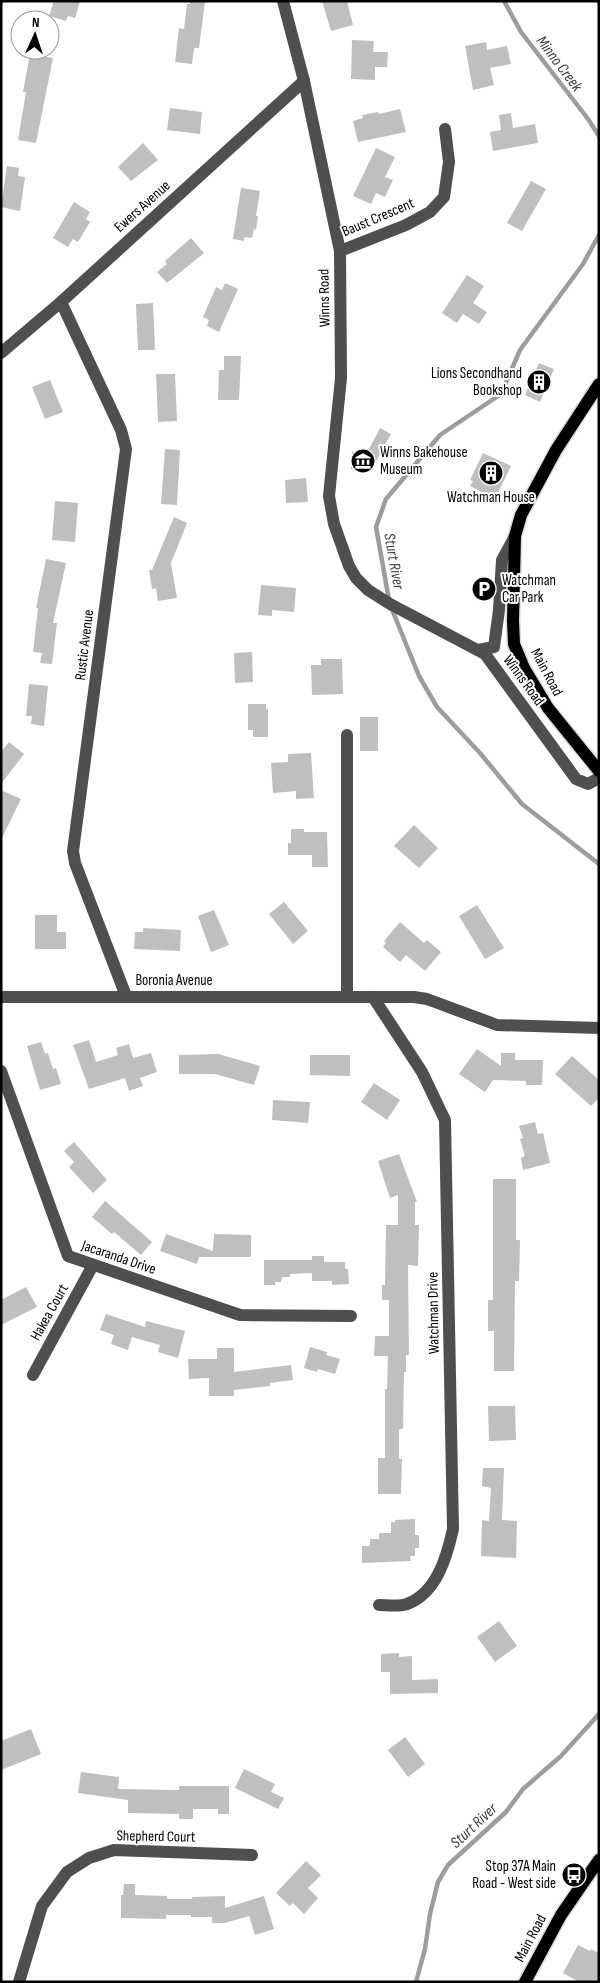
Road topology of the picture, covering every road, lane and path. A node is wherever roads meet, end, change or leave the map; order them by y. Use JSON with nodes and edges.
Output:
{"nodes":[{"id":1,"x":283,"y":1,"type":"edge"},
{"id":2,"x":304,"y":81,"type":"junction"},
{"id":3,"x":445,"y":129,"type":"dead end"},
{"id":4,"x":340,"y":251,"type":"junction"},
{"id":5,"x":61,"y":302,"type":"junction"},
{"id":6,"x":1,"y":353,"type":"edge"},
{"id":7,"x":599,"y":384,"type":"edge"},
{"id":8,"x":515,"y":536,"type":"junction"},
{"id":9,"x":478,"y":650,"type":"junction"},
{"id":10,"x":346,"y":735,"type":"dead end"},
{"id":11,"x":599,"y":771,"type":"edge"},
{"id":12,"x":599,"y":778,"type":"edge"},
{"id":13,"x":126,"y":996,"type":"junction"},
{"id":14,"x":1,"y":997,"type":"edge"},
{"id":15,"x":347,"y":997,"type":"junction"},
{"id":16,"x":373,"y":997,"type":"junction"},
{"id":17,"x":599,"y":1028,"type":"edge"},
{"id":18,"x":1,"y":1071,"type":"edge"},
{"id":19,"x":93,"y":1265,"type":"junction"},
{"id":20,"x":351,"y":1316,"type":"dead end"},
{"id":21,"x":33,"y":1375,"type":"dead end"},
{"id":22,"x":379,"y":1605,"type":"dead end"},
{"id":23,"x":252,"y":1855,"type":"dead end"},
{"id":24,"x":599,"y":1860,"type":"edge"},
{"id":25,"x":19,"y":1982,"type":"edge"},
{"id":26,"x":525,"y":1982,"type":"edge"}],
"edges":[{"from":1,"to":2,"type":"street","name":"Winns Road"},
{"from":2,"to":4,"type":"street","name":"Winns Road"},
{"from":2,"to":5,"type":"street","name":"Ewers Avenue"},
{"from":3,"to":4,"type":"street","name":"Baust Crescent"},
{"from":4,"to":9,"type":"street","name":"Winns Road"},
{"from":5,"to":6,"type":"street","name":"Ewers Avenue"},
{"from":5,"to":13,"type":"street","name":"Rustic Avenue"},
{"from":7,"to":8,"type":"main road","name":"Main Road"},
{"from":8,"to":9,"type":"street"},
{"from":8,"to":11,"type":"main road","name":"Main Road"},
{"from":9,"to":12,"type":"street","name":"Winns Road"},
{"from":10,"to":15,"type":"street"},
{"from":13,"to":14,"type":"street","name":"Boronia Avenue"},
{"from":13,"to":15,"type":"street","name":"Boronia Avenue"},
{"from":15,"to":16,"type":"street","name":"Boronia Avenue"},
{"from":16,"to":17,"type":"street","name":"Boronia Avenue"},
{"from":16,"to":22,"type":"street","name":"Watchman Drive"},
{"from":18,"to":19,"type":"street","name":"Jacaranda Drive"},
{"from":19,"to":20,"type":"street","name":"Jacaranda Drive"},
{"from":19,"to":21,"type":"street","name":"Hakea Court"},
{"from":23,"to":25,"type":"street","name":"Shepherd Court"},
{"from":24,"to":26,"type":"main road","name":"Main Road"}]}
